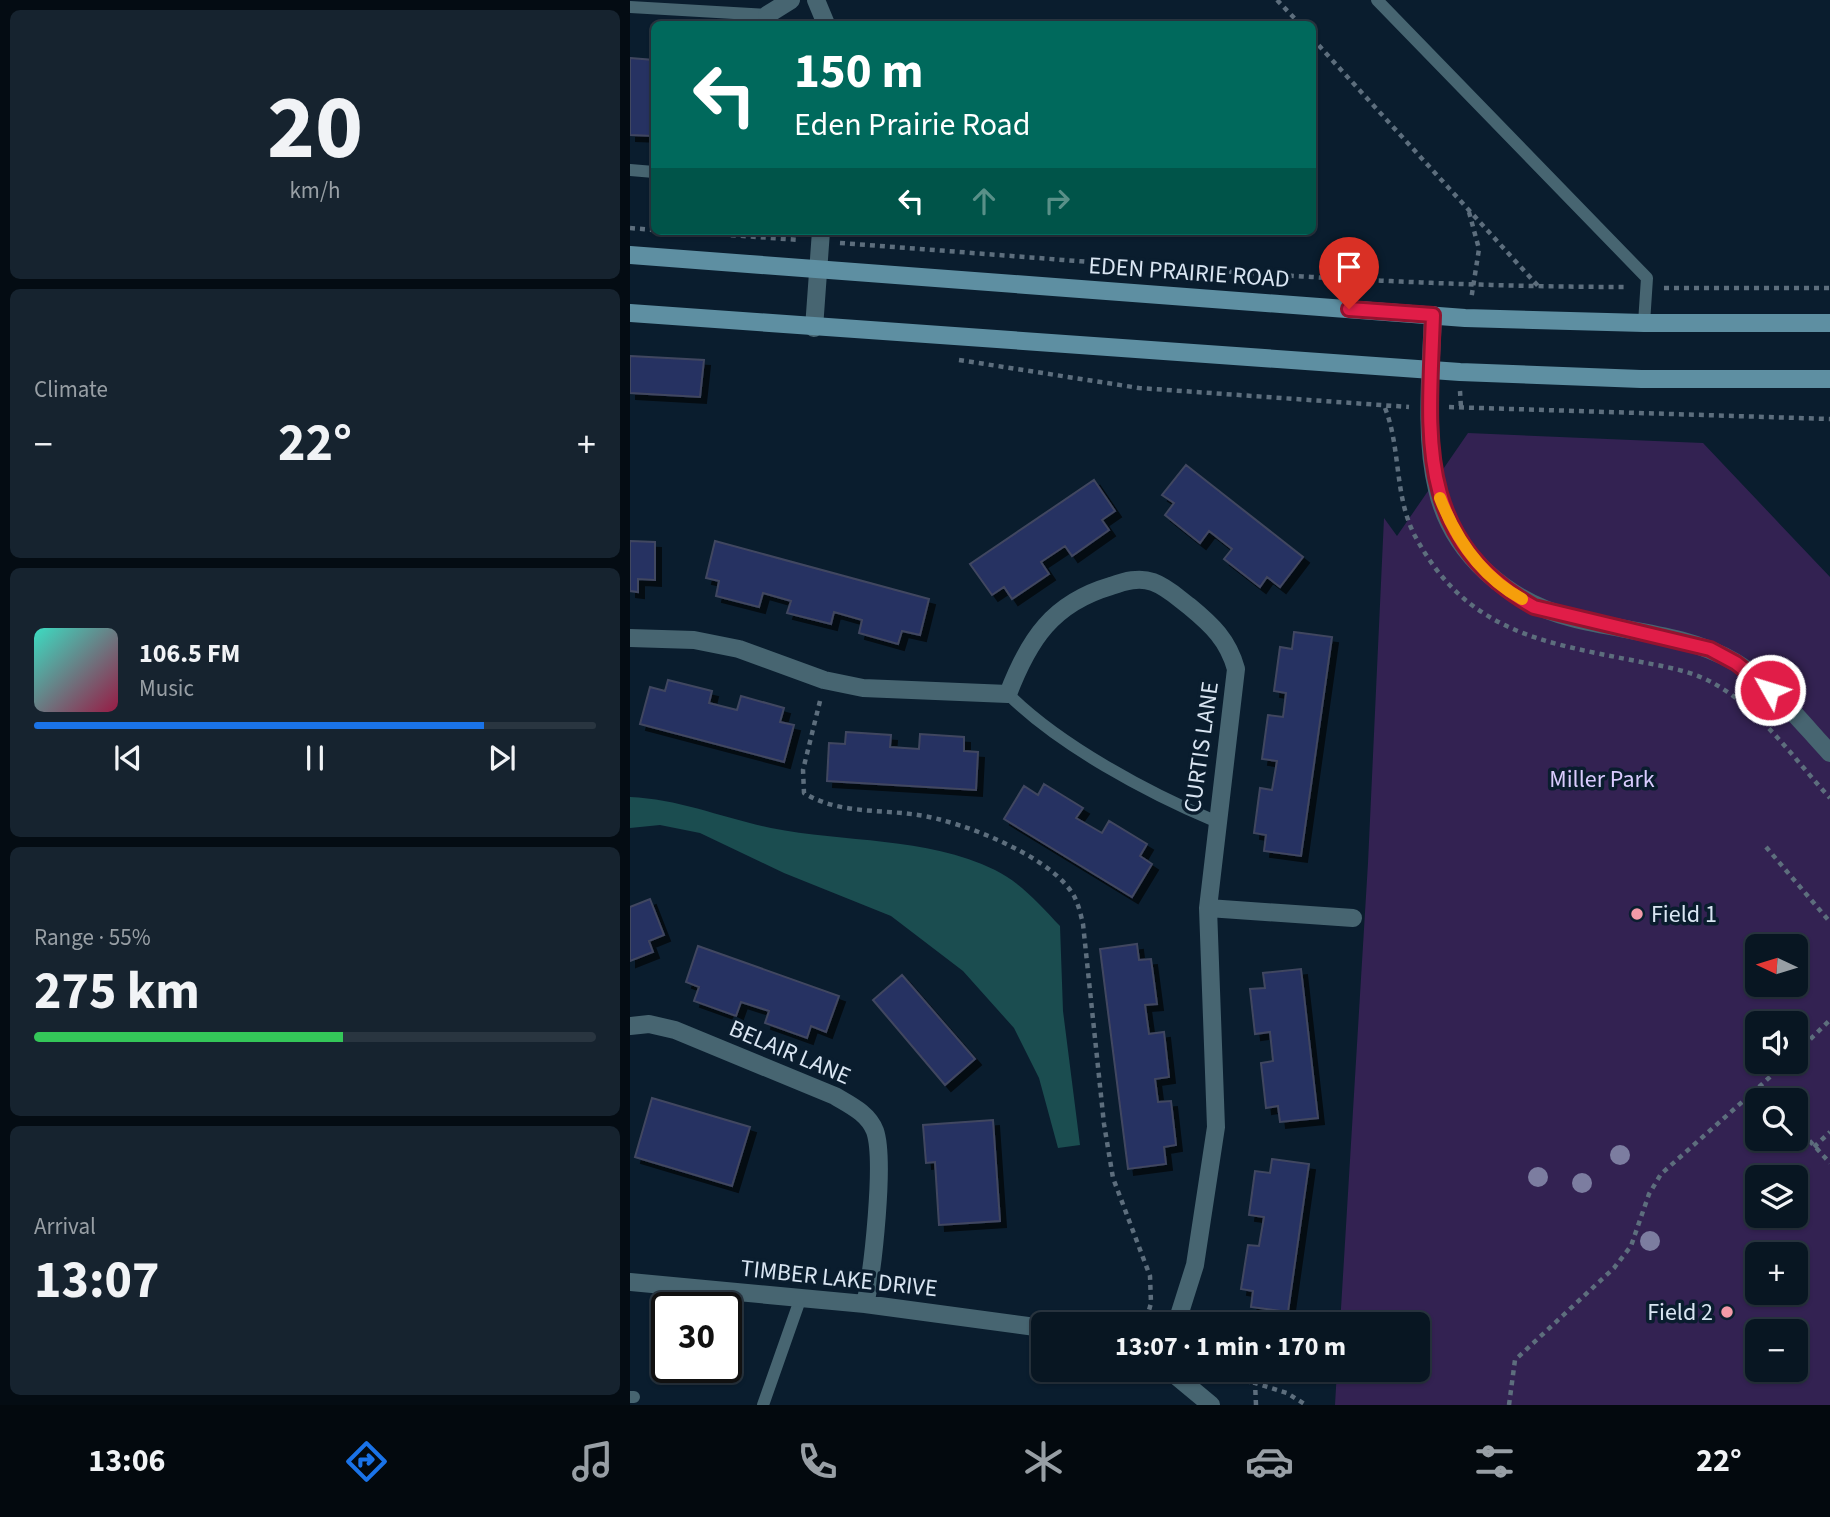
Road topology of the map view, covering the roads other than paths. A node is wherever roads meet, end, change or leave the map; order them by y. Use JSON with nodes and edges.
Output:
{"nodes":[{"id":1,"x":792,"y":0,"type":"edge"},
{"id":2,"x":816,"y":0,"type":"edge"},
{"id":3,"x":1377,"y":0,"type":"edge"},
{"id":4,"x":630,"y":7,"type":"edge"},
{"id":5,"x":767,"y":15,"type":"joint"},
{"id":6,"x":738,"y":19,"type":"edge"},
{"id":7,"x":825,"y":20,"type":"edge"},
{"id":8,"x":630,"y":170,"type":"edge"},
{"id":9,"x":651,"y":172,"type":"edge"},
{"id":10,"x":821,"y":236,"type":"edge"},
{"id":11,"x":630,"y":255,"type":"edge"},
{"id":12,"x":819,"y":269,"type":"junction"},
{"id":13,"x":630,"y":313,"type":"edge"},
{"id":14,"x":1433,"y":315,"type":"junction"},
{"id":15,"x":1643,"y":323,"type":"junction"},
{"id":16,"x":1830,"y":323,"type":"edge"},
{"id":17,"x":814,"y":328,"type":"junction"},
{"id":18,"x":1431,"y":370,"type":"junction"},
{"id":19,"x":1830,"y":379,"type":"edge"},
{"id":20,"x":630,"y":638,"type":"edge"},
{"id":21,"x":1008,"y":694,"type":"junction"},
{"id":22,"x":1830,"y":753,"type":"edge"},
{"id":23,"x":1215,"y":821,"type":"junction"},
{"id":24,"x":1208,"y":908,"type":"junction"},
{"id":25,"x":1353,"y":918,"type":"dead end"},
{"id":26,"x":630,"y":1026,"type":"edge"},
{"id":27,"x":630,"y":1282,"type":"edge"},
{"id":28,"x":800,"y":1297,"type":"junction"},
{"id":29,"x":866,"y":1304,"type":"junction"},
{"id":30,"x":1180,"y":1312,"type":"edge"},
{"id":31,"x":1031,"y":1326,"type":"edge"},
{"id":32,"x":1181,"y":1382,"type":"edge"},
{"id":33,"x":1202,"y":1402,"type":"edge"},
{"id":34,"x":763,"y":1405,"type":"edge"}],
"edges":[{"from":1,"to":5,"type":"street"},
{"from":2,"to":7,"type":"street"},
{"from":3,"to":15,"type":"lane"},
{"from":4,"to":6,"type":"lane"},
{"from":5,"to":6,"type":"lane"},
{"from":8,"to":9,"type":"lane"},
{"from":10,"to":12,"type":"street"},
{"from":11,"to":12,"type":"main road","name":"EDEN PRAIRIE ROAD"},
{"from":12,"to":14,"type":"main road","name":"EDEN PRAIRIE ROAD"},
{"from":12,"to":17,"type":"street"},
{"from":13,"to":17,"type":"main road"},
{"from":14,"to":15,"type":"main road","name":"EDEN PRAIRIE ROAD"},
{"from":14,"to":18,"type":"street"},
{"from":15,"to":16,"type":"main road","name":"EDEN PRAIRIE ROAD"},
{"from":17,"to":18,"type":"main road"},
{"from":18,"to":19,"type":"main road"},
{"from":18,"to":22,"type":"street"},
{"from":20,"to":21,"type":"street"},
{"from":21,"to":23,"type":"lane"},
{"from":21,"to":23,"type":"street","name":"CURTIS LANE"},
{"from":23,"to":24,"type":"street","name":"CURTIS LANE"},
{"from":24,"to":25,"type":"street"},
{"from":24,"to":30,"type":"street","name":"CURTIS LANE"},
{"from":26,"to":29,"type":"street","name":"BELAIR LANE"},
{"from":27,"to":28,"type":"street","name":"TIMBER LAKE DRIVE"},
{"from":28,"to":29,"type":"street","name":"TIMBER LAKE DRIVE"},
{"from":28,"to":34,"type":"lane"},
{"from":29,"to":31,"type":"street","name":"TIMBER LAKE DRIVE"},
{"from":32,"to":33,"type":"street"}]}
